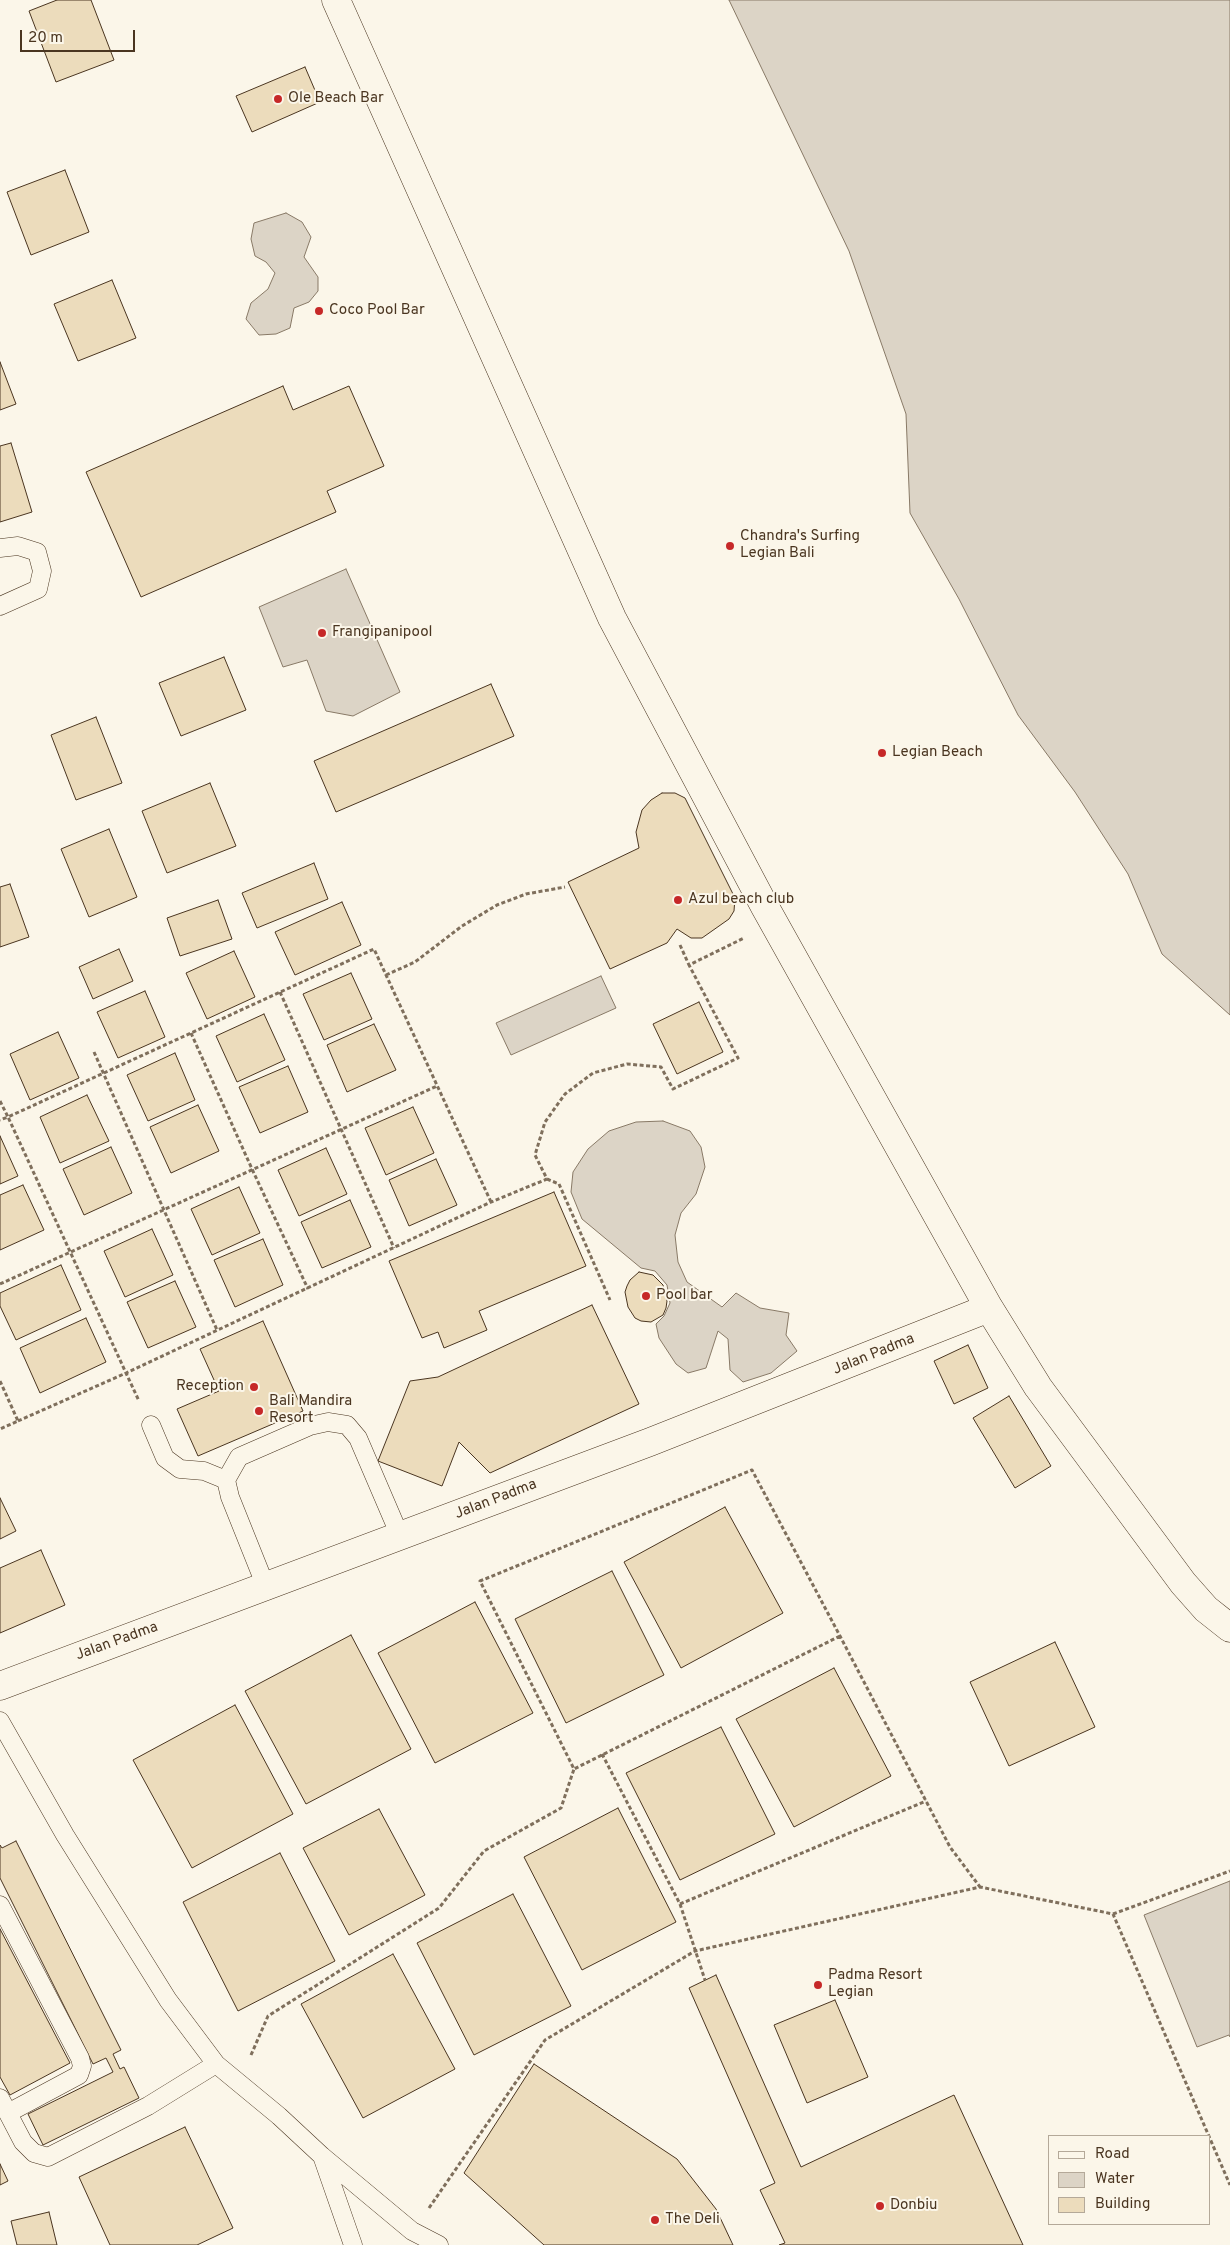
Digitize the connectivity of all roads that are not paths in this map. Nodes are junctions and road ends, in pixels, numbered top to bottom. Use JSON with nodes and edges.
{"nodes":[{"id":1,"x":336,"y":0,"type":"edge"},
{"id":2,"x":0,"y":548,"type":"edge"},
{"id":3,"x":0,"y":606,"type":"edge"},
{"id":4,"x":989,"y":1308,"type":"junction"},
{"id":5,"x":151,"y":1426,"type":"dead end"},
{"id":6,"x":226,"y":1480,"type":"junction"},
{"id":7,"x":400,"y":1536,"type":"junction"},
{"id":8,"x":266,"y":1586,"type":"junction"},
{"id":9,"x":1230,"y":1628,"type":"edge"},
{"id":10,"x":0,"y":1686,"type":"edge"},
{"id":11,"x":0,"y":1721,"type":"edge"},
{"id":12,"x":0,"y":1905,"type":"edge"},
{"id":13,"x":216,"y":2064,"type":"junction"},
{"id":14,"x":0,"y":2098,"type":"edge"},
{"id":15,"x":8,"y":2113,"type":"junction"},
{"id":16,"x":322,"y":2156,"type":"junction"},
{"id":17,"x":353,"y":2245,"type":"edge"},
{"id":18,"x":439,"y":2245,"type":"edge"}],
"edges":[{"from":1,"to":4,"type":"street"},
{"from":2,"to":3,"type":"lane"},
{"from":4,"to":7,"type":"street","name":"Jalan Padma"},
{"from":4,"to":9,"type":"street"},
{"from":5,"to":6,"type":"lane"},
{"from":6,"to":7,"type":"lane"},
{"from":6,"to":8,"type":"lane"},
{"from":7,"to":8,"type":"street","name":"Jalan Padma"},
{"from":8,"to":10,"type":"street","name":"Jalan Padma"},
{"from":11,"to":13,"type":"lane"},
{"from":12,"to":15,"type":"lane"},
{"from":13,"to":15,"type":"lane"},
{"from":13,"to":16,"type":"lane"},
{"from":14,"to":15,"type":"lane"},
{"from":16,"to":17,"type":"lane"},
{"from":16,"to":18,"type":"lane"}]}
